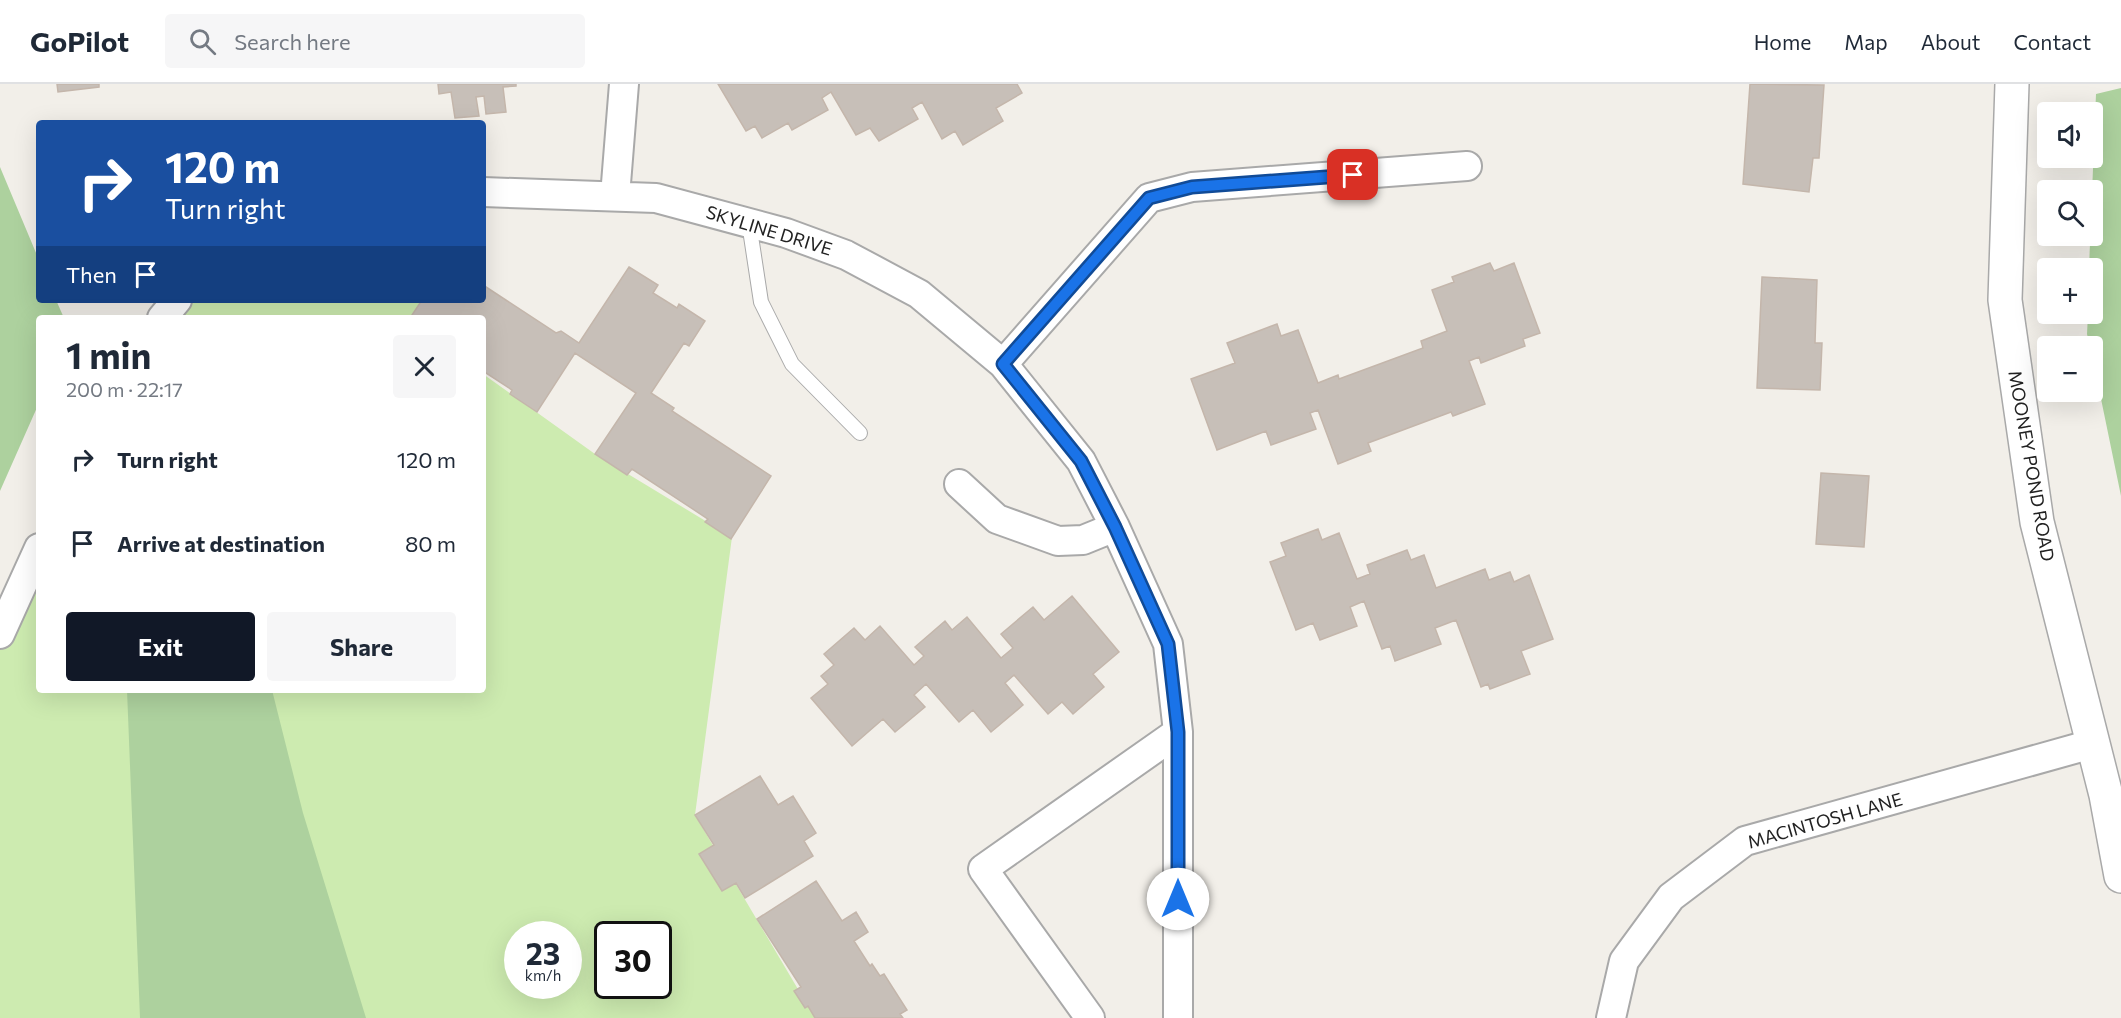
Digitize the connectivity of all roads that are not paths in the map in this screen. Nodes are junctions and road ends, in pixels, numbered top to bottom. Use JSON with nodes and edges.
{"nodes":[{"id":1,"x":624,"y":84,"type":"edge"},
{"id":2,"x":2012,"y":84,"type":"edge"},
{"id":3,"x":1467,"y":166,"type":"dead end"},
{"id":4,"x":486,"y":192,"type":"edge"},
{"id":5,"x":615,"y":196,"type":"junction"},
{"id":6,"x":749,"y":224,"type":"junction"},
{"id":7,"x":174,"y":303,"type":"edge"},
{"id":8,"x":164,"y":315,"type":"edge"},
{"id":9,"x":1003,"y":364,"type":"junction"},
{"id":10,"x":860,"y":433,"type":"dead end"},
{"id":11,"x":959,"y":484,"type":"dead end"},
{"id":12,"x":1115,"y":527,"type":"junction"},
{"id":13,"x":36,"y":555,"type":"edge"},
{"id":14,"x":0,"y":634,"type":"edge"},
{"id":15,"x":1178,"y":732,"type":"junction"},
{"id":16,"x":2092,"y":744,"type":"junction"},
{"id":17,"x":2121,"y":876,"type":"edge"},
{"id":18,"x":1090,"y":1018,"type":"edge"},
{"id":19,"x":1178,"y":1018,"type":"edge"},
{"id":20,"x":1611,"y":1018,"type":"edge"}],
"edges":[{"from":1,"to":5,"type":"street"},
{"from":2,"to":16,"type":"street","name":"MOONEY POND ROAD"},
{"from":3,"to":9,"type":"street"},
{"from":4,"to":5,"type":"street","name":"SKYLINE DRIVE"},
{"from":5,"to":6,"type":"street","name":"SKYLINE DRIVE"},
{"from":6,"to":9,"type":"street","name":"SKYLINE DRIVE"},
{"from":6,"to":10,"type":"lane"},
{"from":7,"to":8,"type":"street"},
{"from":9,"to":12,"type":"street","name":"SKYLINE DRIVE"},
{"from":11,"to":12,"type":"street"},
{"from":12,"to":15,"type":"street","name":"SKYLINE DRIVE"},
{"from":13,"to":14,"type":"street"},
{"from":15,"to":18,"type":"street"},
{"from":15,"to":19,"type":"street","name":"SKYLINE DRIVE"},
{"from":16,"to":17,"type":"street","name":"MOONEY POND ROAD"},
{"from":16,"to":20,"type":"street","name":"MACINTOSH LANE"}]}
